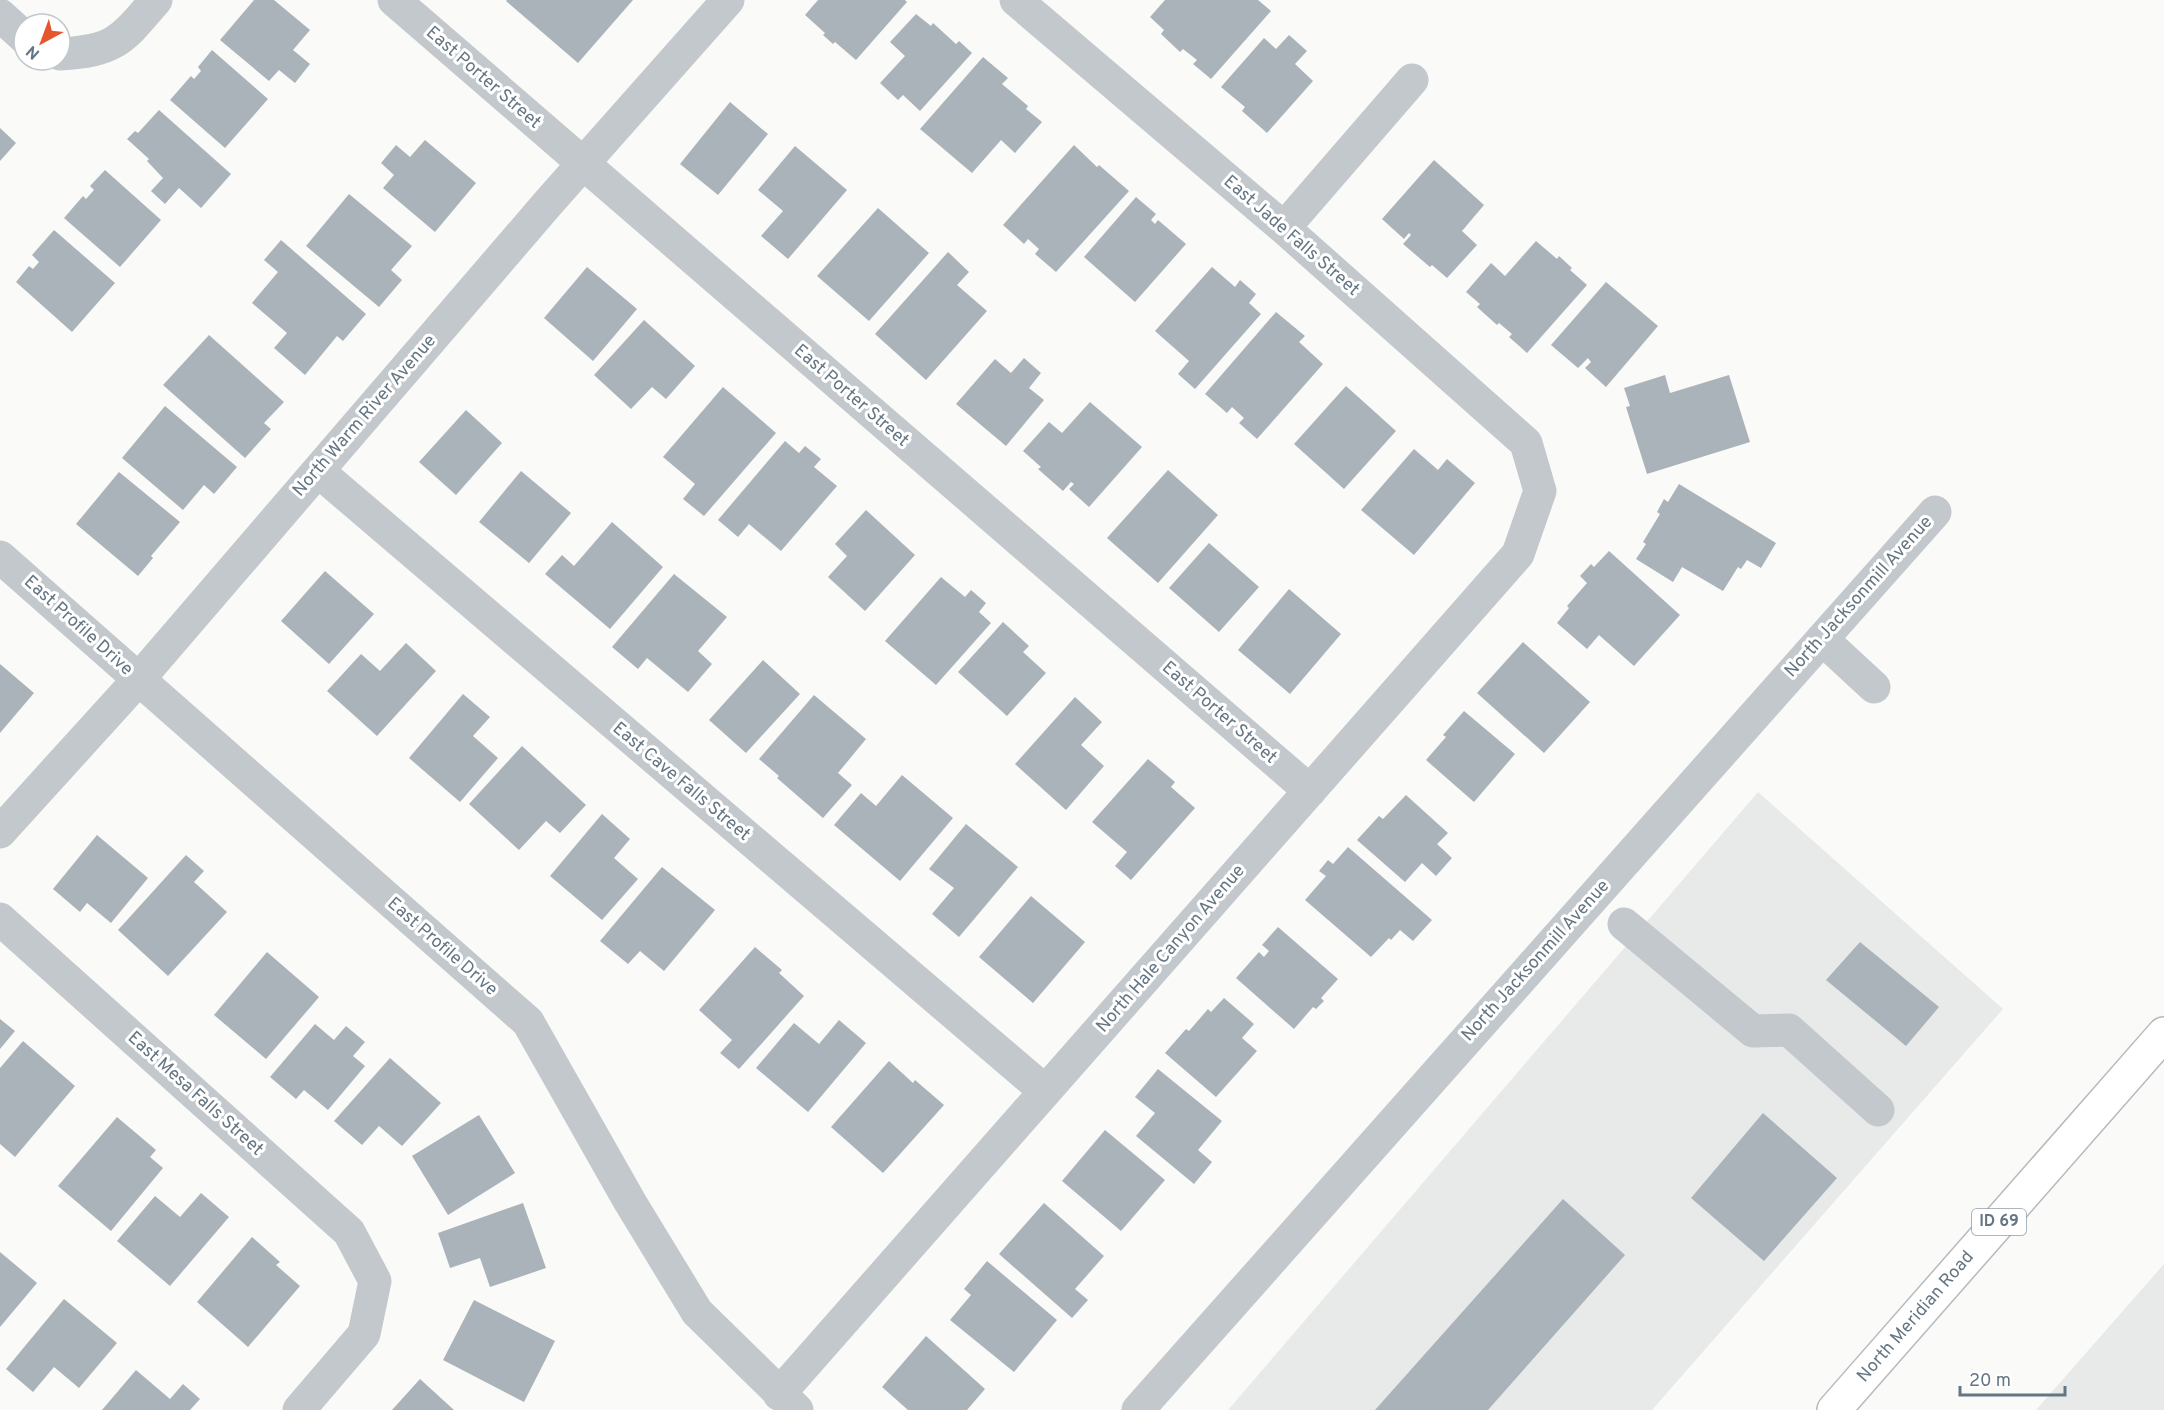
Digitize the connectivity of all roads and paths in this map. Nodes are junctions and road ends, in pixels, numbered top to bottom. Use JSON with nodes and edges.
{"nodes":[{"id":1,"x":156,"y":0,"type":"edge"},
{"id":2,"x":394,"y":0,"type":"edge"},
{"id":3,"x":728,"y":0,"type":"edge"},
{"id":4,"x":1016,"y":0,"type":"edge"},
{"id":5,"x":0,"y":15,"type":"edge"},
{"id":6,"x":12,"y":26,"type":"edge"},
{"id":7,"x":74,"y":53,"type":"edge"},
{"id":8,"x":1412,"y":80,"type":"dead end"},
{"id":9,"x":582,"y":164,"type":"junction"},
{"id":10,"x":1284,"y":228,"type":"junction"},
{"id":11,"x":318,"y":471,"type":"junction"},
{"id":12,"x":1540,"y":491,"type":"joint"},
{"id":13,"x":1935,"y":512,"type":"dead end"},
{"id":14,"x":0,"y":557,"type":"edge"},
{"id":15,"x":1822,"y":639,"type":"junction"},
{"id":16,"x":138,"y":680,"type":"junction"},
{"id":17,"x":1874,"y":687,"type":"dead end"},
{"id":18,"x":1310,"y":790,"type":"junction"},
{"id":19,"x":0,"y":832,"type":"edge"},
{"id":20,"x":0,"y":919,"type":"edge"},
{"id":21,"x":1624,"y":924,"type":"dead end"},
{"id":22,"x":2164,"y":1034,"type":"edge"},
{"id":23,"x":1045,"y":1092,"type":"junction"},
{"id":24,"x":1878,"y":1110,"type":"dead end"},
{"id":25,"x":788,"y":1402,"type":"edge"},
{"id":26,"x":299,"y":1410,"type":"edge"},
{"id":27,"x":1138,"y":1410,"type":"edge"},
{"id":28,"x":1834,"y":1410,"type":"edge"}],
"edges":[{"from":1,"to":7,"type":"street"},
{"from":2,"to":9,"type":"street","name":"East Porter Street"},
{"from":3,"to":9,"type":"street","name":"North Warm River Avenue"},
{"from":4,"to":10,"type":"street","name":"East Jade Falls Street"},
{"from":5,"to":6,"type":"street"},
{"from":8,"to":10,"type":"street"},
{"from":9,"to":11,"type":"street","name":"North Warm River Avenue"},
{"from":9,"to":18,"type":"street","name":"East Porter Street"},
{"from":10,"to":12,"type":"street","name":"East Jade Falls Street"},
{"from":11,"to":16,"type":"street","name":"North Warm River Avenue"},
{"from":11,"to":23,"type":"street","name":"East Cave Falls Street"},
{"from":12,"to":18,"type":"street","name":"North Hale Canyon Avenue"},
{"from":13,"to":15,"type":"street","name":"North Jacksonmill Avenue"},
{"from":14,"to":16,"type":"street","name":"East Profile Drive"},
{"from":15,"to":17,"type":"street"},
{"from":15,"to":27,"type":"street","name":"North Jacksonmill Avenue"},
{"from":16,"to":19,"type":"street","name":"North Warm River Avenue"},
{"from":16,"to":25,"type":"street","name":"East Profile Drive"},
{"from":18,"to":23,"type":"street","name":"North Hale Canyon Avenue"},
{"from":20,"to":26,"type":"street","name":"East Mesa Falls Street"},
{"from":21,"to":24,"type":"street"},
{"from":22,"to":28,"type":"main road","name":"North Meridian Road","number":"ID 69"},
{"from":23,"to":25,"type":"street","name":"North Hale Canyon Avenue"}]}
